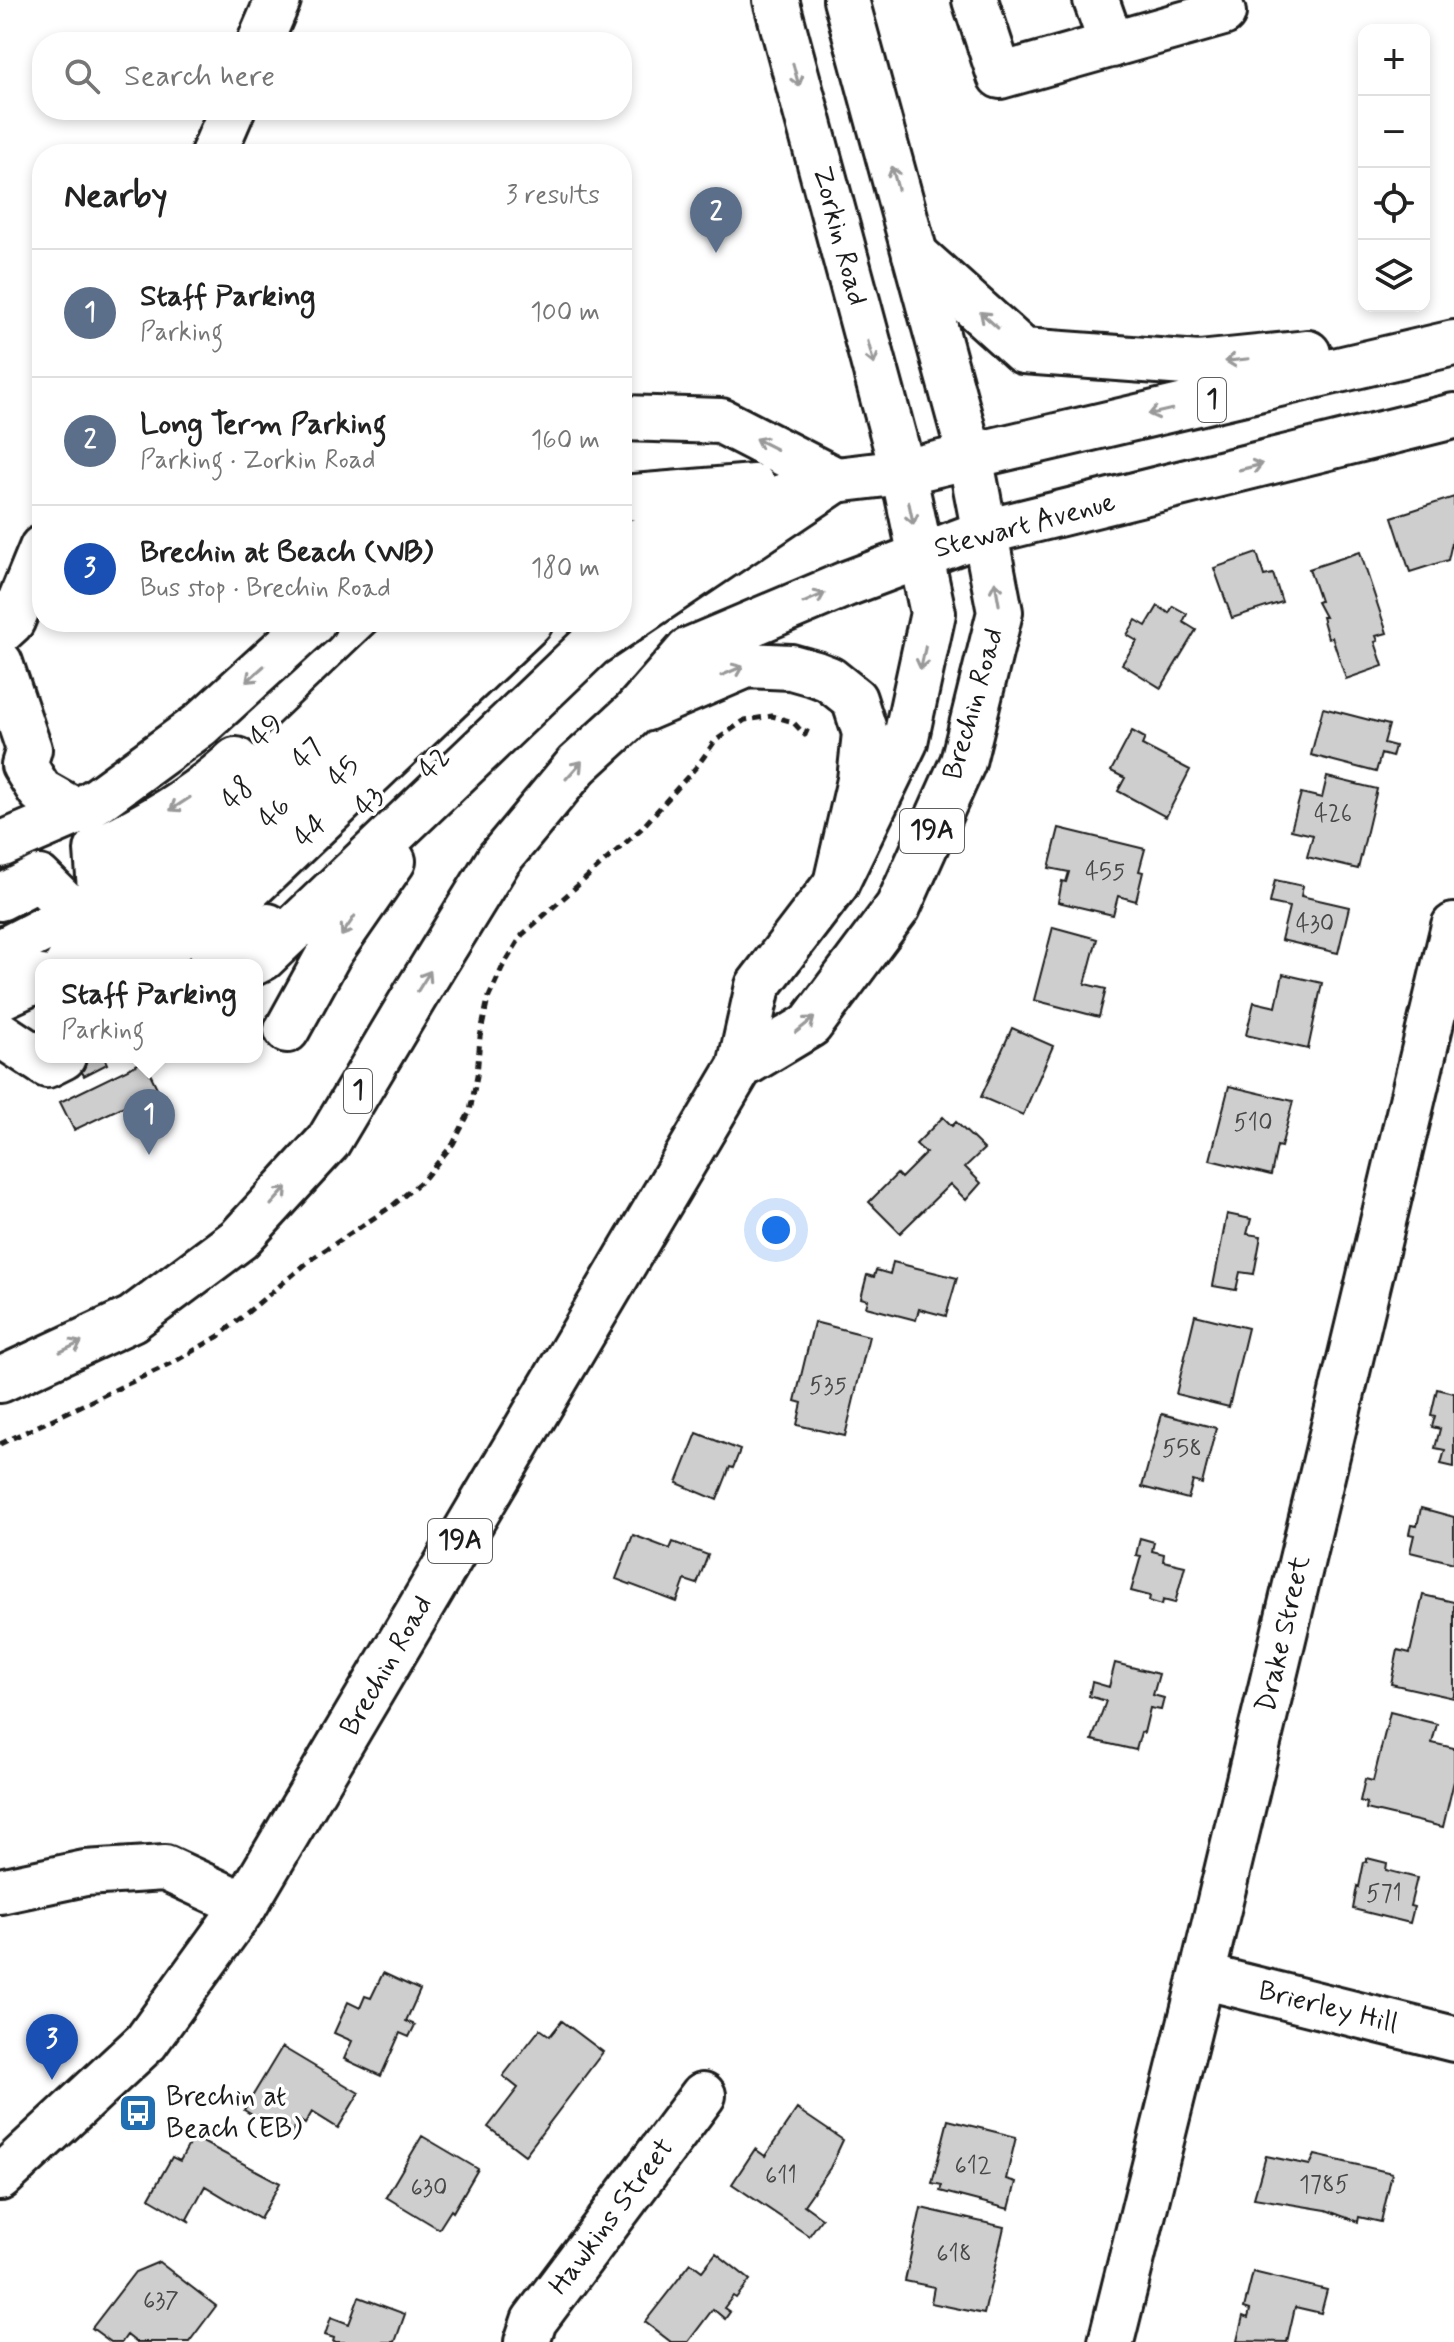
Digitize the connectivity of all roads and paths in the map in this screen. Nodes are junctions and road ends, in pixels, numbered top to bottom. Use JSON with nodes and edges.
{"nodes":[{"id":1,"x":776,"y":0,"type":"edge"},
{"id":2,"x":846,"y":0,"type":"edge"},
{"id":3,"x":975,"y":0,"type":"edge"},
{"id":4,"x":1096,"y":0,"type":"edge"},
{"id":5,"x":1219,"y":0,"type":"edge"},
{"id":6,"x":1112,"y":45,"type":"junction"},
{"id":7,"x":228,"y":120,"type":"edge"},
{"id":8,"x":217,"y":144,"type":"edge"},
{"id":9,"x":915,"y":254,"type":"junction"},
{"id":10,"x":1454,"y":341,"type":"edge"},
{"id":11,"x":1454,"y":416,"type":"edge"},
{"id":12,"x":632,"y":418,"type":"edge"},
{"id":13,"x":970,"y":456,"type":"junction"},
{"id":14,"x":903,"y":472,"type":"junction"},
{"id":15,"x":836,"y":480,"type":"junction"},
{"id":16,"x":632,"y":483,"type":"edge"},
{"id":17,"x":632,"y":497,"type":"edge"},
{"id":18,"x":632,"y":512,"type":"edge"},
{"id":19,"x":632,"y":527,"type":"edge"},
{"id":20,"x":985,"y":532,"type":"junction"},
{"id":21,"x":632,"y":543,"type":"edge"},
{"id":22,"x":920,"y":555,"type":"junction"},
{"id":23,"x":632,"y":560,"type":"edge"},
{"id":24,"x":32,"y":572,"type":"edge"},
{"id":25,"x":632,"y":578,"type":"edge"},
{"id":26,"x":632,"y":594,"type":"edge"},
{"id":27,"x":632,"y":617,"type":"edge"},
{"id":28,"x":0,"y":632,"type":"edge"},
{"id":29,"x":302,"y":632,"type":"edge"},
{"id":30,"x":374,"y":632,"type":"edge"},
{"id":31,"x":409,"y":632,"type":"edge"},
{"id":32,"x":436,"y":632,"type":"edge"},
{"id":33,"x":464,"y":632,"type":"edge"},
{"id":34,"x":491,"y":632,"type":"edge"},
{"id":35,"x":519,"y":632,"type":"edge"},
{"id":36,"x":573,"y":632,"type":"edge"},
{"id":37,"x":574,"y":632,"type":"edge"},
{"id":38,"x":610,"y":632,"type":"edge"},
{"id":39,"x":0,"y":663,"type":"edge"},
{"id":40,"x":634,"y":713,"type":"junction"},
{"id":41,"x":808,"y":728,"type":"dead end"},
{"id":42,"x":459,"y":772,"type":"junction"},
{"id":43,"x":77,"y":812,"type":"junction"},
{"id":44,"x":0,"y":845,"type":"edge"},
{"id":45,"x":836,"y":884,"type":"junction"},
{"id":46,"x":0,"y":898,"type":"edge"},
{"id":47,"x":1454,"y":926,"type":"edge"},
{"id":48,"x":126,"y":937,"type":"edge"},
{"id":49,"x":0,"y":952,"type":"edge"},
{"id":50,"x":80,"y":959,"type":"edge"},
{"id":51,"x":221,"y":959,"type":"edge"},
{"id":52,"x":261,"y":959,"type":"edge"},
{"id":53,"x":35,"y":981,"type":"edge"},
{"id":54,"x":0,"y":997,"type":"edge"},
{"id":55,"x":0,"y":1022,"type":"edge"},
{"id":56,"x":35,"y":1028,"type":"edge"},
{"id":57,"x":287,"y":1030,"type":"dead end"},
{"id":58,"x":0,"y":1034,"type":"edge"},
{"id":59,"x":35,"y":1057,"type":"edge"},
{"id":60,"x":740,"y":1067,"type":"junction"},
{"id":61,"x":0,"y":1380,"type":"edge"},
{"id":62,"x":0,"y":1444,"type":"edge"},
{"id":63,"x":0,"y":1891,"type":"edge"},
{"id":64,"x":245,"y":1905,"type":"junction"},
{"id":65,"x":1202,"y":1976,"type":"junction"},
{"id":66,"x":1454,"y":2039,"type":"edge"},
{"id":67,"x":703,"y":2095,"type":"dead end"},
{"id":68,"x":0,"y":2178,"type":"edge"},
{"id":69,"x":527,"y":2342,"type":"edge"},
{"id":70,"x":1111,"y":2342,"type":"edge"}],
"edges":[{"from":1,"to":14,"type":"main road","name":"Zorkin Road","one_way":true},
{"from":9,"to":2,"type":"main road","one_way":true},
{"from":3,"to":6,"type":"main road"},
{"from":4,"to":6,"type":"main road"},
{"from":5,"to":6,"type":"main road"},
{"from":7,"to":8,"type":"main road"},
{"from":10,"to":9,"type":"main road","one_way":true},
{"from":9,"to":13,"type":"main road"},
{"from":10,"to":13,"type":"main road","number":"1","one_way":true},
{"from":20,"to":11,"type":"main road","name":"Stewart Avenue","number":"1","one_way":true},
{"from":15,"to":12,"type":"main road","one_way":true},
{"from":13,"to":14,"type":"main road","number":"1"},
{"from":13,"to":20,"type":"main road","name":"Brechin Road","number":"19A"},
{"from":14,"to":15,"type":"main road","number":"1"},
{"from":14,"to":22,"type":"main road","name":"Brechin Road","number":"19A","one_way":true},
{"from":15,"to":16,"type":"main road"},
{"from":15,"to":17,"type":"main road"},
{"from":15,"to":18,"type":"main road"},
{"from":15,"to":19,"type":"main road"},
{"from":15,"to":21,"type":"main road"},
{"from":15,"to":23,"type":"main road"},
{"from":15,"to":25,"type":"main road"},
{"from":15,"to":26,"type":"main road"},
{"from":15,"to":27,"type":"main road","number":"1"},
{"from":20,"to":22,"type":"main road","name":"Stewart Avenue","number":"1"},
{"from":60,"to":20,"type":"main road","name":"Brechin Road","number":"19A","one_way":true},
{"from":40,"to":22,"type":"main road","name":"Stewart Avenue","number":"1","one_way":true},
{"from":22,"to":45,"type":"main road","name":"Brechin Road","number":"19A","one_way":true},
{"from":24,"to":28,"type":"main road"},
{"from":29,"to":43,"type":"main road","one_way":true},
{"from":30,"to":48,"type":"main road","name":"49","one_way":true},
{"from":31,"to":48,"type":"main road","name":"48"},
{"from":32,"to":48,"type":"main road","name":"47"},
{"from":33,"to":48,"type":"main road","name":"46"},
{"from":34,"to":48,"type":"main road","name":"45"},
{"from":35,"to":48,"type":"main road","name":"44"},
{"from":36,"to":48,"type":"main road","name":"43"},
{"from":37,"to":51,"type":"main road","name":"42"},
{"from":38,"to":42,"type":"main road","number":"1"},
{"from":39,"to":43,"type":"main road"},
{"from":40,"to":45,"type":"main road","one_way":true},
{"from":61,"to":40,"type":"main road","number":"1","one_way":true},
{"from":41,"to":62,"type":"path"},
{"from":42,"to":52,"type":"main road","number":"1"},
{"from":42,"to":57,"type":"main road","one_way":true},
{"from":43,"to":44,"type":"main road"},
{"from":45,"to":60,"type":"main road","name":"Brechin Road","number":"19A"},
{"from":46,"to":48,"type":"main road"},
{"from":47,"to":65,"type":"main road","name":"Drake Street"},
{"from":48,"to":49,"type":"main road"},
{"from":48,"to":50,"type":"main road"},
{"from":53,"to":54,"type":"main road"},
{"from":55,"to":56,"type":"main road"},
{"from":58,"to":59,"type":"main road"},
{"from":60,"to":64,"type":"main road","name":"Brechin Road","number":"19A"},
{"from":63,"to":64,"type":"main road"},
{"from":64,"to":68,"type":"main road","name":"Brechin Road","number":"19A"},
{"from":65,"to":66,"type":"main road","name":"Brierley Hill"},
{"from":65,"to":70,"type":"main road","name":"Drake Street"},
{"from":67,"to":69,"type":"main road","name":"Hawkins Street"}]}
